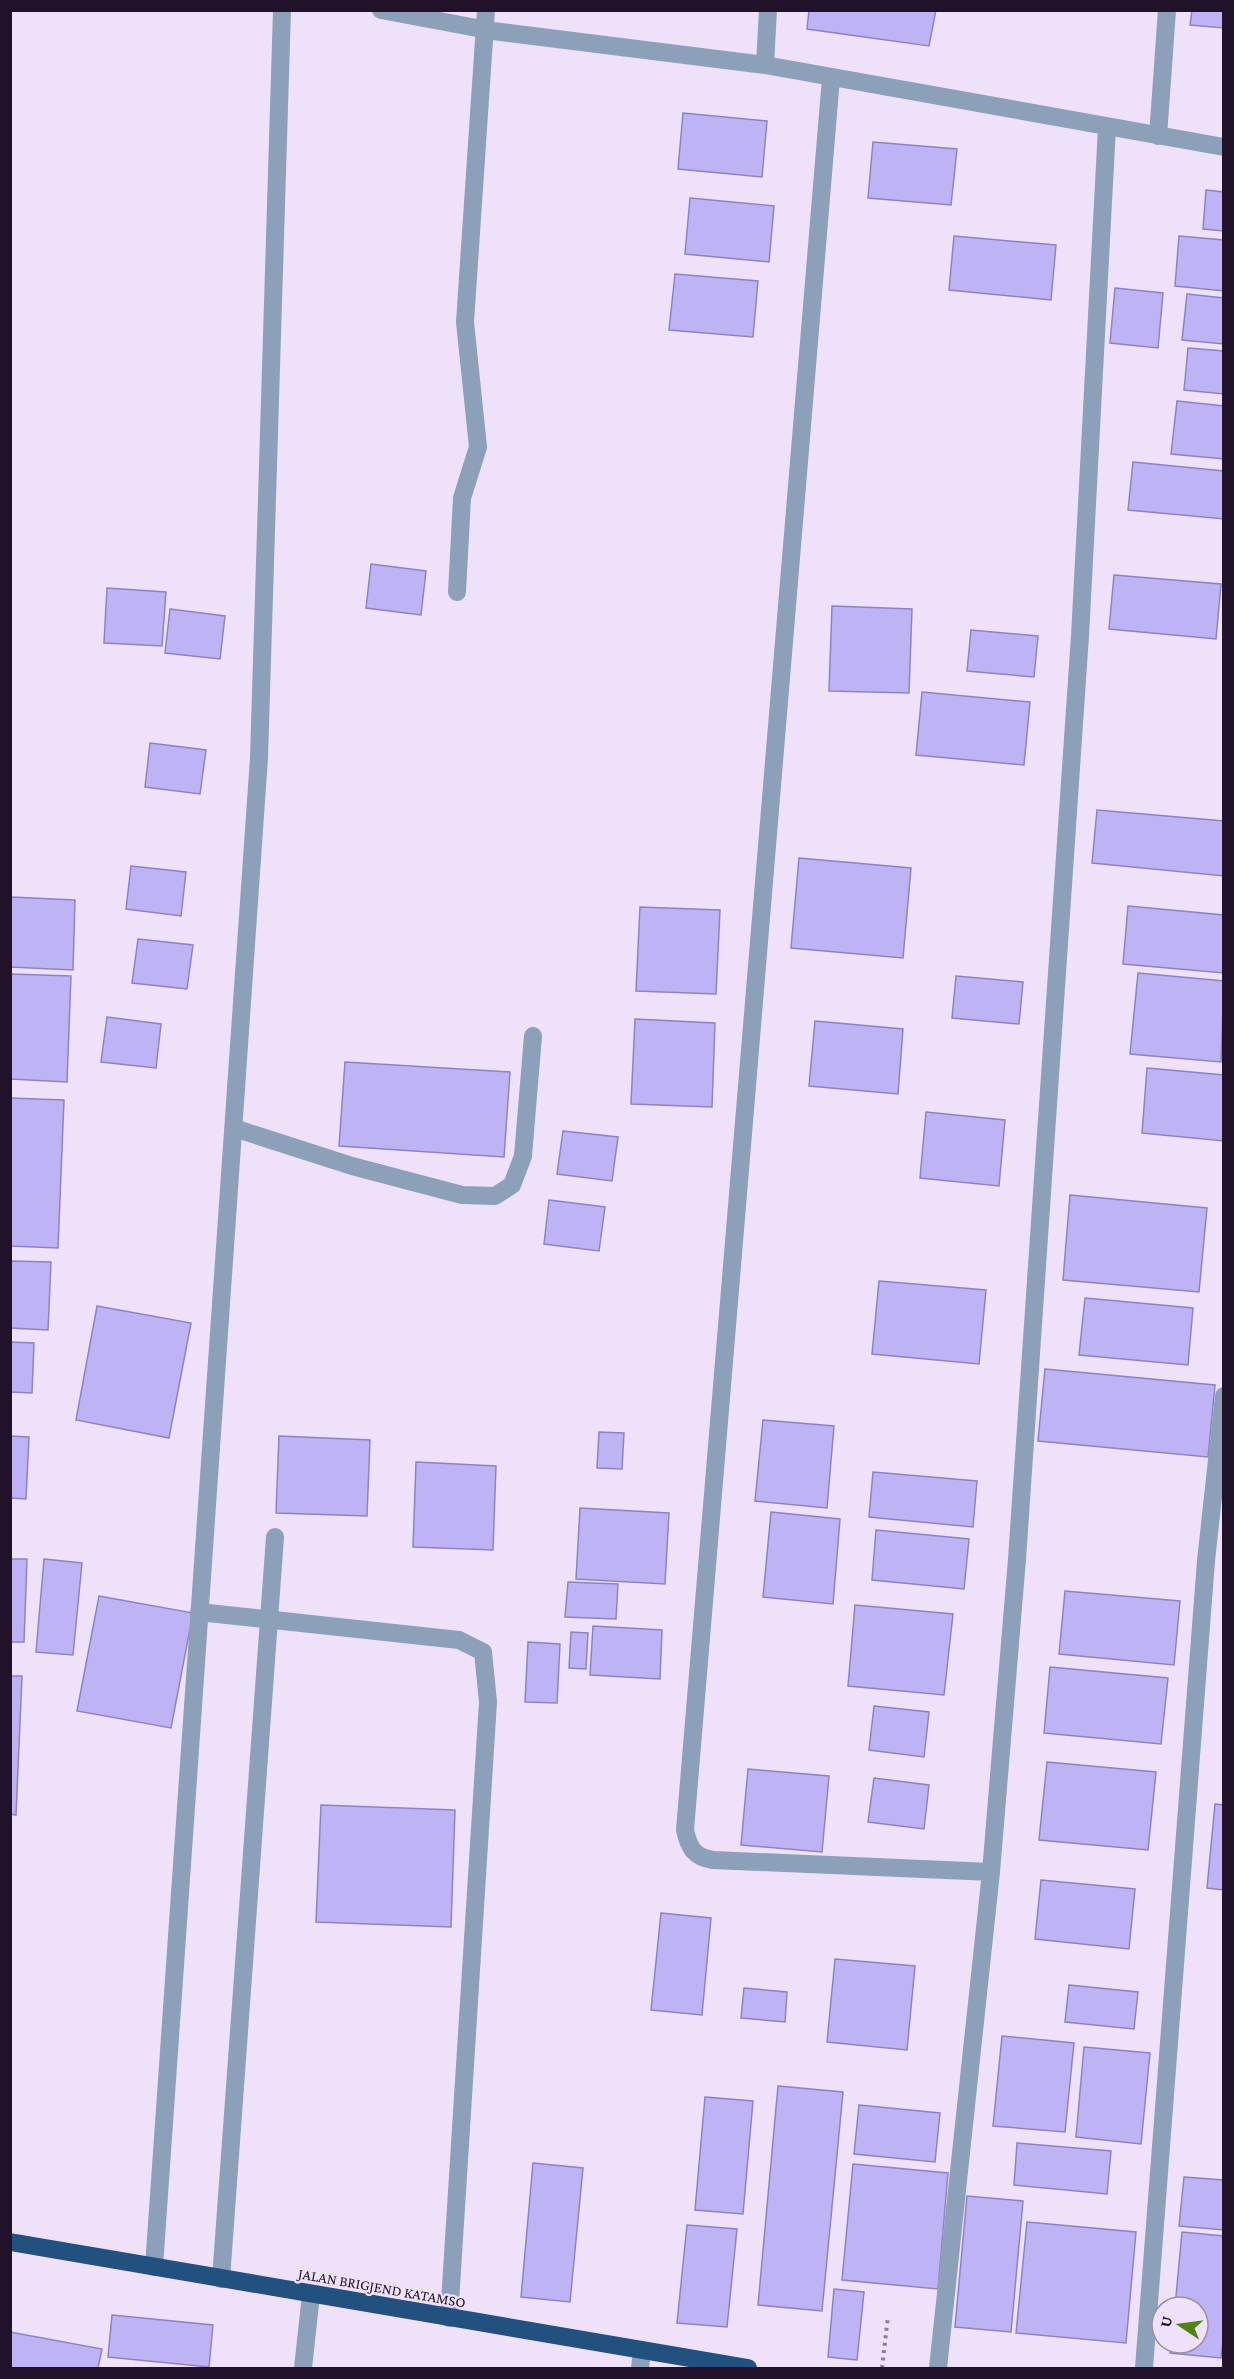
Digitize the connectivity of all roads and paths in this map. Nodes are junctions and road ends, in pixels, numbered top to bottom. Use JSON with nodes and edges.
{"nodes":[{"id":1,"x":282,"y":10,"type":"edge"},
{"id":2,"x":381,"y":10,"type":"edge"},
{"id":3,"x":486,"y":10,"type":"edge"},
{"id":4,"x":768,"y":10,"type":"edge"},
{"id":5,"x":1167,"y":10,"type":"edge"},
{"id":6,"x":485,"y":30,"type":"junction"},
{"id":7,"x":765,"y":64,"type":"junction"},
{"id":8,"x":831,"y":78,"type":"junction"},
{"id":9,"x":1107,"y":127,"type":"junction"},
{"id":10,"x":1158,"y":136,"type":"junction"},
{"id":11,"x":1224,"y":147,"type":"edge"},
{"id":12,"x":457,"y":592,"type":"dead end"},
{"id":13,"x":533,"y":1036,"type":"dead end"},
{"id":14,"x":234,"y":1128,"type":"junction"},
{"id":15,"x":1224,"y":1396,"type":"edge"},
{"id":16,"x":275,"y":1536,"type":"dead end"},
{"id":17,"x":200,"y":1612,"type":"junction"},
{"id":18,"x":269,"y":1619,"type":"junction"},
{"id":19,"x":991,"y":1872,"type":"junction"},
{"id":20,"x":10,"y":2242,"type":"edge"},
{"id":21,"x":154,"y":2267,"type":"junction"},
{"id":22,"x":220,"y":2279,"type":"junction"},
{"id":23,"x":311,"y":2295,"type":"junction"},
{"id":24,"x":888,"y":2316,"type":"dead end"},
{"id":25,"x":449,"y":2318,"type":"junction"},
{"id":26,"x":640,"y":2360,"type":"edge"},
{"id":27,"x":303,"y":2368,"type":"edge"},
{"id":28,"x":748,"y":2368,"type":"edge"},
{"id":29,"x":882,"y":2368,"type":"edge"},
{"id":30,"x":938,"y":2368,"type":"edge"},
{"id":31,"x":1144,"y":2368,"type":"edge"}],
"edges":[{"from":1,"to":14,"type":"street"},
{"from":2,"to":6,"type":"street"},
{"from":3,"to":6,"type":"street"},
{"from":4,"to":7,"type":"street"},
{"from":5,"to":10,"type":"street"},
{"from":6,"to":7,"type":"street"},
{"from":6,"to":12,"type":"street"},
{"from":7,"to":8,"type":"street"},
{"from":8,"to":9,"type":"street"},
{"from":8,"to":19,"type":"street"},
{"from":9,"to":10,"type":"street"},
{"from":9,"to":19,"type":"street"},
{"from":10,"to":11,"type":"street"},
{"from":13,"to":14,"type":"street"},
{"from":14,"to":17,"type":"street"},
{"from":15,"to":31,"type":"street"},
{"from":16,"to":18,"type":"street"},
{"from":17,"to":18,"type":"street"},
{"from":17,"to":21,"type":"street"},
{"from":18,"to":22,"type":"street"},
{"from":18,"to":25,"type":"street"},
{"from":19,"to":30,"type":"street"},
{"from":20,"to":21,"type":"highway","name":"JALAN BRIGJEND KATAMSO"},
{"from":21,"to":22,"type":"highway","name":"JALAN BRIGJEND KATAMSO"},
{"from":22,"to":23,"type":"highway","name":"JALAN BRIGJEND KATAMSO"},
{"from":23,"to":25,"type":"highway","name":"JALAN BRIGJEND KATAMSO"},
{"from":23,"to":27,"type":"street"},
{"from":24,"to":29,"type":"path"},
{"from":25,"to":26,"type":"highway","name":"JALAN BRIGJEND KATAMSO"},
{"from":26,"to":28,"type":"highway","name":"JALAN BRIGJEND KATAMSO"}]}
